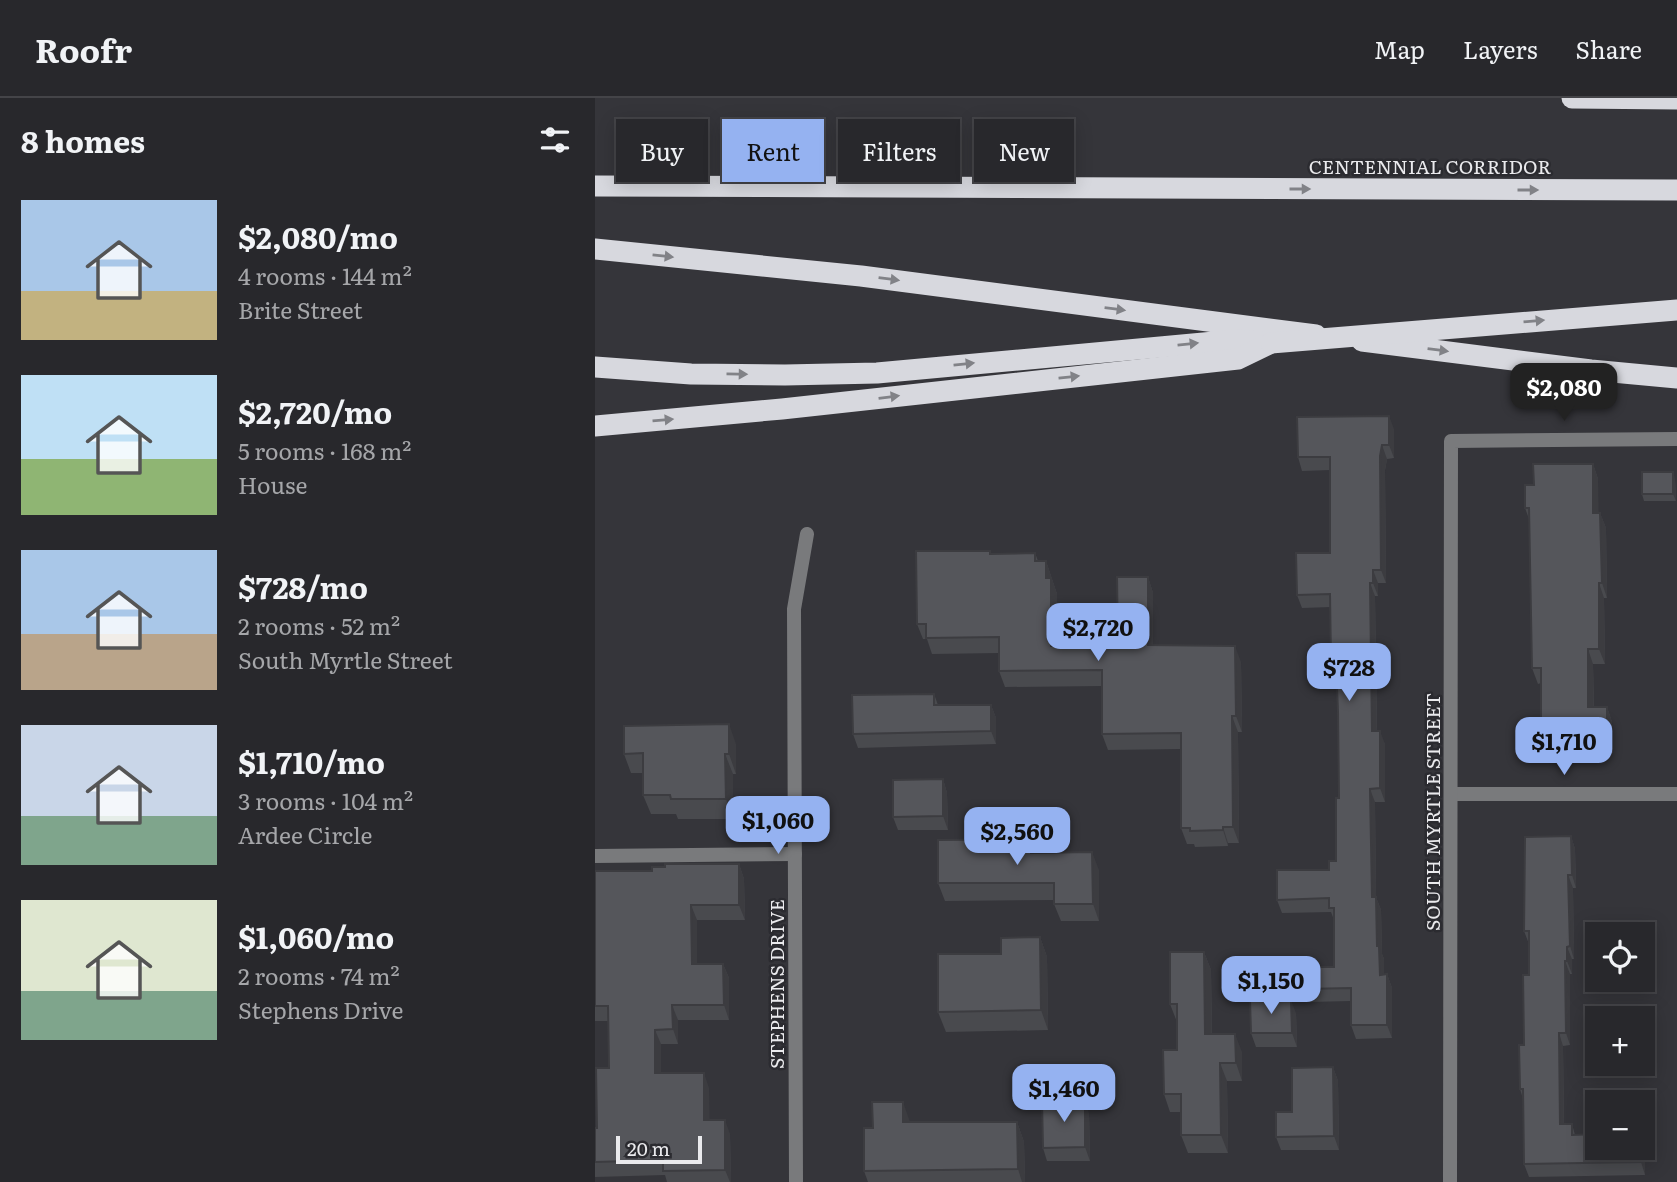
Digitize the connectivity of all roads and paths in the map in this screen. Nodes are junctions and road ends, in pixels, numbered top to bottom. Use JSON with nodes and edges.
{"nodes":[{"id":1,"x":1572,"y":98,"type":"edge"},
{"id":2,"x":1677,"y":99,"type":"edge"},
{"id":3,"x":595,"y":186,"type":"edge"},
{"id":4,"x":1677,"y":190,"type":"edge"},
{"id":5,"x":595,"y":249,"type":"edge"},
{"id":6,"x":1677,"y":310,"type":"edge"},
{"id":7,"x":1271,"y":343,"type":"junction"},
{"id":8,"x":595,"y":367,"type":"edge"},
{"id":9,"x":1677,"y":378,"type":"edge"},
{"id":10,"x":595,"y":426,"type":"edge"},
{"id":11,"x":1677,"y":439,"type":"edge"},
{"id":12,"x":807,"y":534,"type":"dead end"},
{"id":13,"x":1452,"y":794,"type":"junction"},
{"id":14,"x":1677,"y":794,"type":"edge"},
{"id":15,"x":795,"y":854,"type":"junction"},
{"id":16,"x":595,"y":856,"type":"edge"},
{"id":17,"x":796,"y":1182,"type":"edge"},
{"id":18,"x":1450,"y":1182,"type":"edge"}],
"edges":[{"from":1,"to":2,"type":"highway"},
{"from":3,"to":4,"type":"highway","name":"CENTENNIAL CORRIDOR","one_way":true},
{"from":5,"to":9,"type":"highway","one_way":true},
{"from":7,"to":6,"type":"highway","one_way":true,"bridge":true},
{"from":8,"to":7,"type":"highway","one_way":true},
{"from":10,"to":7,"type":"highway","one_way":true},
{"from":11,"to":13,"type":"street","name":"SOUTH MYRTLE STREET"},
{"from":12,"to":15,"type":"street","name":"STEPHENS DRIVE"},
{"from":13,"to":14,"type":"street"},
{"from":13,"to":18,"type":"street","name":"SOUTH MYRTLE STREET"},
{"from":15,"to":16,"type":"street"},
{"from":15,"to":17,"type":"street","name":"STEPHENS DRIVE"}]}
